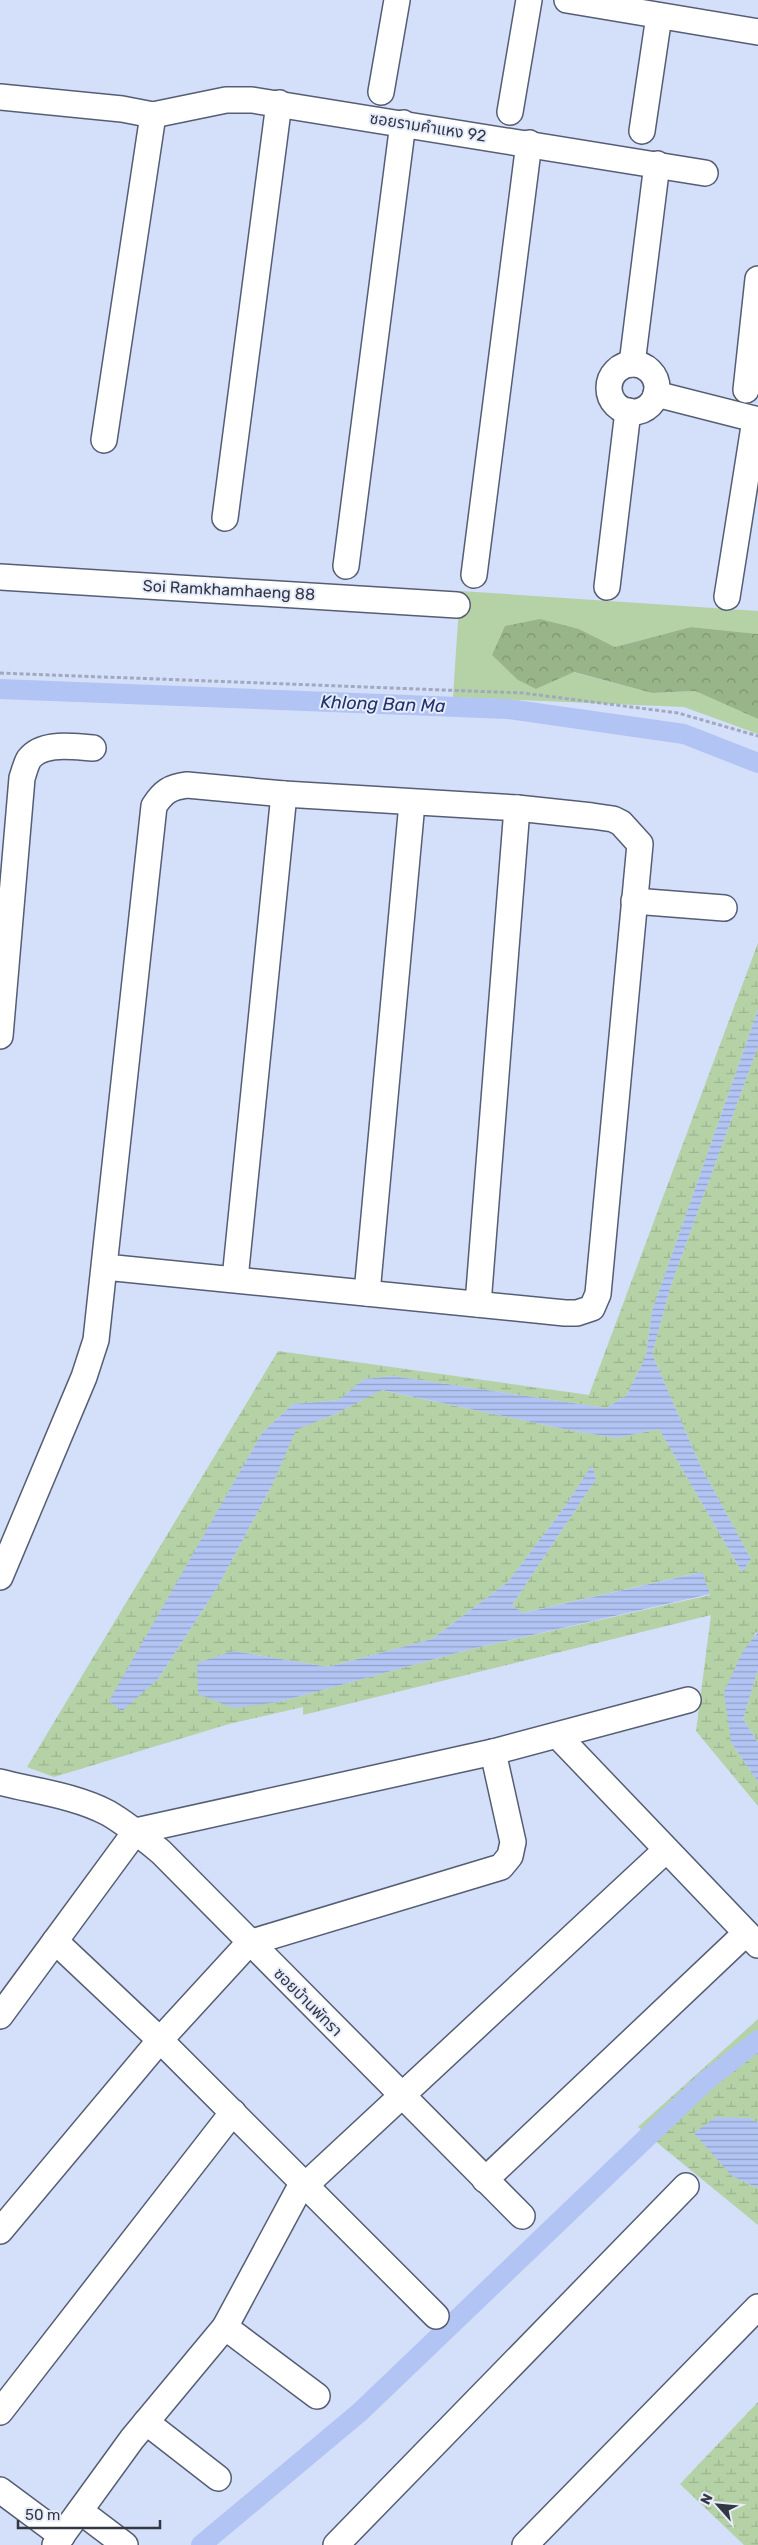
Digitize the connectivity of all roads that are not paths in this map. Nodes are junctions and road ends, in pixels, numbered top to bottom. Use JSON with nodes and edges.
{"nodes":[{"id":1,"x":396,"y":0,"type":"edge"},
{"id":2,"x":529,"y":0,"type":"edge"},
{"id":3,"x":567,"y":0,"type":"edge"},
{"id":4,"x":659,"y":16,"type":"junction"},
{"id":5,"x":758,"y":32,"type":"edge"},
{"id":6,"x":381,"y":92,"type":"dead end"},
{"id":7,"x":0,"y":97,"type":"edge"},
{"id":8,"x":279,"y":103,"type":"junction"},
{"id":9,"x":510,"y":112,"type":"dead end"},
{"id":10,"x":153,"y":115,"type":"junction"},
{"id":11,"x":404,"y":123,"type":"junction"},
{"id":12,"x":642,"y":131,"type":"dead end"},
{"id":13,"x":529,"y":143,"type":"junction"},
{"id":14,"x":657,"y":164,"type":"junction"},
{"id":15,"x":705,"y":173,"type":"dead end"},
{"id":16,"x":758,"y":280,"type":"edge"},
{"id":17,"x":632,"y":364,"type":"junction"},
{"id":18,"x":746,"y":390,"type":"dead end"},
{"id":19,"x":656,"y":394,"type":"junction"},
{"id":20,"x":628,"y":411,"type":"junction"},
{"id":21,"x":756,"y":420,"type":"edge"},
{"id":22,"x":104,"y":440,"type":"dead end"},
{"id":23,"x":225,"y":518,"type":"dead end"},
{"id":24,"x":346,"y":566,"type":"dead end"},
{"id":25,"x":474,"y":574,"type":"dead end"},
{"id":26,"x":0,"y":577,"type":"edge"},
{"id":27,"x":607,"y":587,"type":"dead end"},
{"id":28,"x":727,"y":597,"type":"dead end"},
{"id":29,"x":457,"y":605,"type":"dead end"},
{"id":30,"x":93,"y":748,"type":"dead end"},
{"id":31,"x":284,"y":794,"type":"junction"},
{"id":32,"x":412,"y":803,"type":"junction"},
{"id":33,"x":517,"y":808,"type":"junction"},
{"id":34,"x":634,"y":901,"type":"junction"},
{"id":35,"x":724,"y":908,"type":"dead end"},
{"id":36,"x":0,"y":1036,"type":"edge"},
{"id":37,"x":104,"y":1267,"type":"junction"},
{"id":38,"x":235,"y":1279,"type":"junction"},
{"id":39,"x":367,"y":1293,"type":"junction"},
{"id":40,"x":478,"y":1304,"type":"junction"},
{"id":41,"x":0,"y":1577,"type":"edge"},
{"id":42,"x":688,"y":1700,"type":"dead end"},
{"id":43,"x":558,"y":1736,"type":"junction"},
{"id":44,"x":493,"y":1752,"type":"junction"},
{"id":45,"x":0,"y":1782,"type":"edge"},
{"id":46,"x":136,"y":1831,"type":"junction"},
{"id":47,"x":666,"y":1850,"type":"junction"},
{"id":48,"x":752,"y":1939,"type":"edge"},
{"id":49,"x":55,"y":1941,"type":"junction"},
{"id":50,"x":249,"y":1944,"type":"junction"},
{"id":51,"x":0,"y":2016,"type":"edge"},
{"id":52,"x":160,"y":2040,"type":"junction"},
{"id":53,"x":401,"y":2096,"type":"junction"},
{"id":54,"x":233,"y":2112,"type":"junction"},
{"id":55,"x":485,"y":2180,"type":"junction"},
{"id":56,"x":306,"y":2184,"type":"junction"},
{"id":57,"x":686,"y":2186,"type":"dead end"},
{"id":58,"x":522,"y":2216,"type":"dead end"},
{"id":59,"x":0,"y":2231,"type":"edge"},
{"id":60,"x":758,"y":2307,"type":"edge"},
{"id":61,"x":436,"y":2316,"type":"dead end"},
{"id":62,"x":225,"y":2327,"type":"junction"},
{"id":63,"x":317,"y":2396,"type":"dead end"},
{"id":64,"x":0,"y":2412,"type":"edge"},
{"id":65,"x":146,"y":2422,"type":"junction"},
{"id":66,"x":218,"y":2478,"type":"dead end"},
{"id":67,"x":0,"y":2490,"type":"edge"},
{"id":68,"x":80,"y":2511,"type":"junction"},
{"id":69,"x":58,"y":2540,"type":"edge"},
{"id":70,"x":125,"y":2545,"type":"edge"},
{"id":71,"x":336,"y":2545,"type":"edge"},
{"id":72,"x":525,"y":2545,"type":"edge"}],
"edges":[{"from":1,"to":6,"type":"street"},
{"from":2,"to":9,"type":"street"},
{"from":3,"to":4,"type":"street"},
{"from":4,"to":5,"type":"street"},
{"from":4,"to":12,"type":"street"},
{"from":7,"to":10,"type":"street","name":"ซอยรามคําแหง 92"},
{"from":8,"to":10,"type":"street","name":"ซอยรามคําแหง 92"},
{"from":8,"to":11,"type":"street","name":"ซอยรามคําแหง 92"},
{"from":8,"to":23,"type":"street"},
{"from":10,"to":22,"type":"street"},
{"from":11,"to":13,"type":"street","name":"ซอยรามคําแหง 92"},
{"from":11,"to":24,"type":"street"},
{"from":13,"to":14,"type":"street","name":"ซอยรามคําแหง 92"},
{"from":13,"to":25,"type":"street"},
{"from":14,"to":15,"type":"street","name":"ซอยรามคําแหง 92"},
{"from":14,"to":17,"type":"street"},
{"from":16,"to":18,"type":"street"},
{"from":17,"to":19,"type":"street"},
{"from":17,"to":20,"type":"street"},
{"from":19,"to":20,"type":"street"},
{"from":19,"to":21,"type":"street"},
{"from":20,"to":27,"type":"street"},
{"from":21,"to":28,"type":"street"},
{"from":26,"to":29,"type":"street","name":"Soi Ramkhamhaeng 88"},
{"from":30,"to":36,"type":"street"},
{"from":31,"to":32,"type":"street"},
{"from":31,"to":37,"type":"street"},
{"from":31,"to":38,"type":"street"},
{"from":32,"to":33,"type":"street"},
{"from":32,"to":39,"type":"street"},
{"from":33,"to":34,"type":"street"},
{"from":33,"to":40,"type":"street"},
{"from":34,"to":35,"type":"street"},
{"from":34,"to":40,"type":"street"},
{"from":37,"to":38,"type":"street"},
{"from":37,"to":41,"type":"street"},
{"from":38,"to":39,"type":"street"},
{"from":39,"to":40,"type":"street"},
{"from":42,"to":43,"type":"street"},
{"from":43,"to":44,"type":"street"},
{"from":43,"to":47,"type":"street"},
{"from":44,"to":46,"type":"street"},
{"from":44,"to":50,"type":"street"},
{"from":45,"to":46,"type":"street","name":"ซอยบ้านพัทรา"},
{"from":46,"to":49,"type":"street"},
{"from":46,"to":50,"type":"street","name":"ซอยบ้านพัทรา"},
{"from":47,"to":48,"type":"street"},
{"from":47,"to":53,"type":"street"},
{"from":48,"to":55,"type":"street"},
{"from":49,"to":51,"type":"street"},
{"from":49,"to":52,"type":"street"},
{"from":50,"to":52,"type":"street"},
{"from":50,"to":53,"type":"street","name":"ซอยบ้านพัทรา"},
{"from":52,"to":54,"type":"street"},
{"from":52,"to":59,"type":"street"},
{"from":53,"to":55,"type":"street","name":"ซอยบ้านพัทรา"},
{"from":53,"to":56,"type":"street"},
{"from":54,"to":56,"type":"street"},
{"from":54,"to":64,"type":"street"},
{"from":55,"to":58,"type":"street","name":"ซอยบ้านพัทรา"},
{"from":56,"to":61,"type":"street"},
{"from":56,"to":62,"type":"street"},
{"from":57,"to":71,"type":"street"},
{"from":60,"to":72,"type":"street"},
{"from":62,"to":63,"type":"street"},
{"from":62,"to":65,"type":"street"},
{"from":65,"to":66,"type":"street"},
{"from":65,"to":68,"type":"street"},
{"from":67,"to":69,"type":"street"},
{"from":68,"to":69,"type":"street"},
{"from":68,"to":70,"type":"street"}]}
